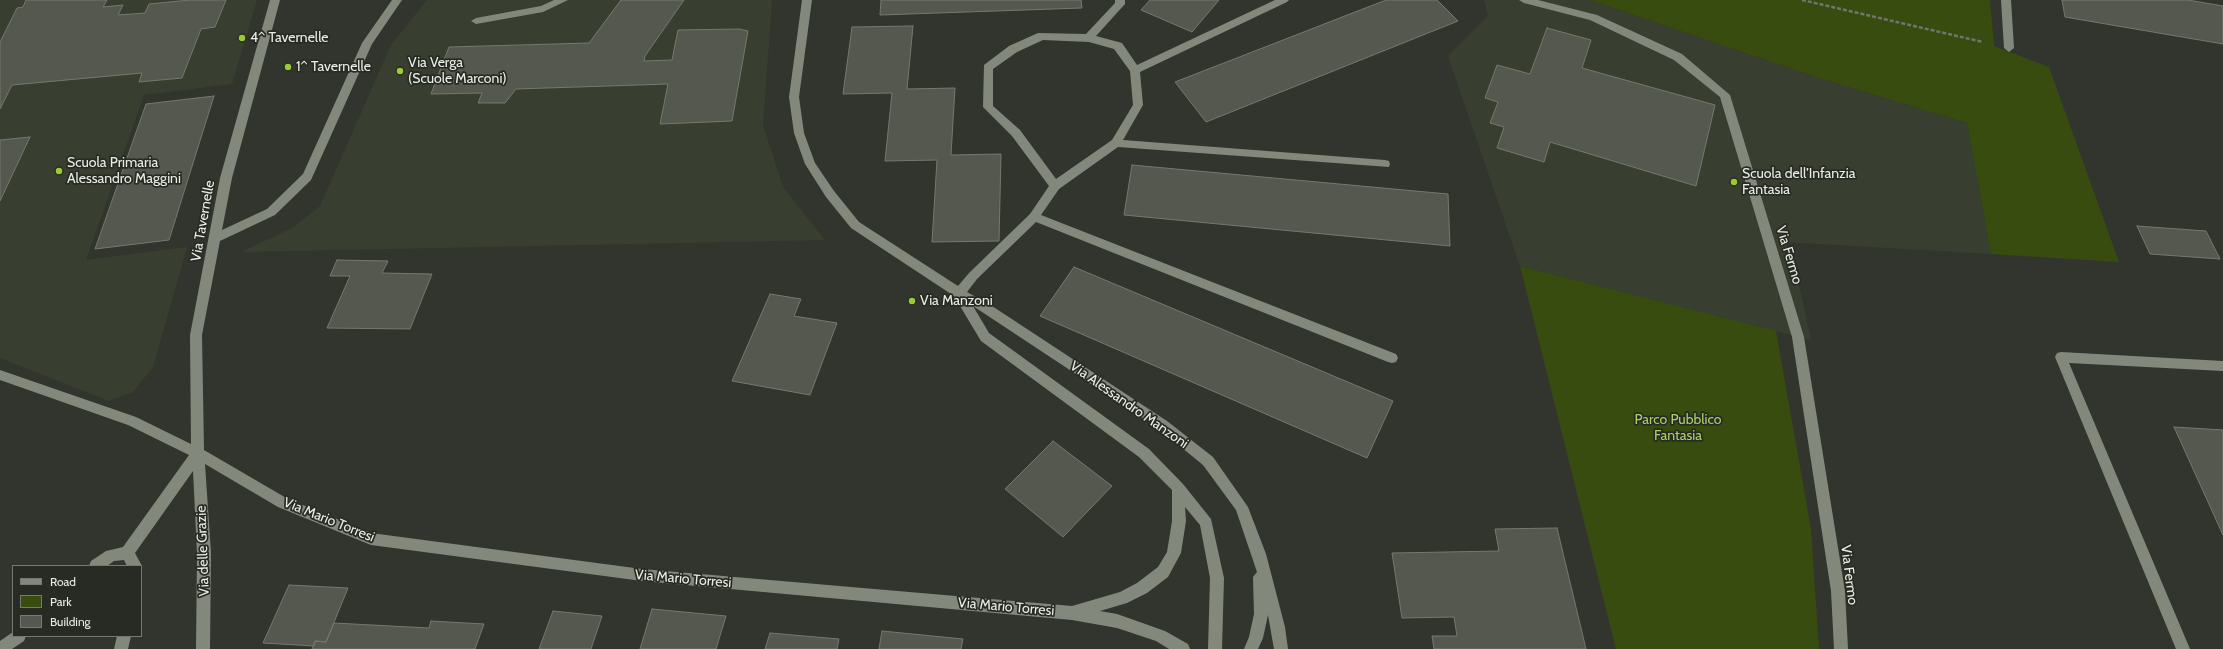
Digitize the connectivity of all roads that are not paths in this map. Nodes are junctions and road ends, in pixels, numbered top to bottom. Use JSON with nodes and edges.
{"nodes":[{"id":1,"x":276,"y":0,"type":"edge"},
{"id":2,"x":397,"y":0,"type":"edge"},
{"id":3,"x":563,"y":0,"type":"edge"},
{"id":4,"x":807,"y":0,"type":"edge"},
{"id":5,"x":1284,"y":0,"type":"edge"},
{"id":6,"x":1524,"y":0,"type":"edge"},
{"id":7,"x":2006,"y":0,"type":"edge"},
{"id":8,"x":1121,"y":1,"type":"edge"},
{"id":9,"x":476,"y":22,"type":"dead end"},
{"id":10,"x":1089,"y":38,"type":"junction"},
{"id":11,"x":2009,"y":48,"type":"road end"},
{"id":12,"x":1134,"y":70,"type":"junction"},
{"id":13,"x":1116,"y":143,"type":"junction"},
{"id":14,"x":1386,"y":164,"type":"dead end"},
{"id":15,"x":1055,"y":186,"type":"junction"},
{"id":16,"x":1034,"y":217,"type":"junction"},
{"id":17,"x":216,"y":238,"type":"junction"},
{"id":18,"x":959,"y":293,"type":"junction"},
{"id":19,"x":1392,"y":358,"type":"dead end"},
{"id":20,"x":2223,"y":366,"type":"edge"},
{"id":21,"x":0,"y":375,"type":"edge"},
{"id":22,"x":198,"y":453,"type":"junction"},
{"id":23,"x":1178,"y":488,"type":"junction"},
{"id":24,"x":127,"y":553,"type":"junction"},
{"id":25,"x":1259,"y":554,"type":"junction"},
{"id":26,"x":97,"y":565,"type":"edge"},
{"id":27,"x":134,"y":565,"type":"edge"},
{"id":28,"x":1072,"y":613,"type":"junction"},
{"id":29,"x":18,"y":637,"type":"edge"},
{"id":30,"x":124,"y":637,"type":"edge"},
{"id":31,"x":0,"y":649,"type":"edge"},
{"id":32,"x":121,"y":649,"type":"edge"},
{"id":33,"x":203,"y":649,"type":"edge"},
{"id":34,"x":1183,"y":649,"type":"edge"},
{"id":35,"x":1215,"y":649,"type":"edge"},
{"id":36,"x":1251,"y":649,"type":"edge"},
{"id":37,"x":1281,"y":649,"type":"edge"},
{"id":38,"x":1841,"y":649,"type":"edge"},
{"id":39,"x":2183,"y":649,"type":"edge"}],
"edges":[{"from":1,"to":17,"type":"street","name":"Via Tavernelle"},
{"from":2,"to":17,"type":"street"},
{"from":3,"to":9,"type":"street"},
{"from":4,"to":18,"type":"street","name":"Via Alessandro Manzoni"},
{"from":5,"to":12,"type":"street"},
{"from":6,"to":38,"type":"street","name":"Via Fermo"},
{"from":7,"to":11,"type":"street"},
{"from":8,"to":10,"type":"street"},
{"from":10,"to":12,"type":"street"},
{"from":10,"to":15,"type":"street"},
{"from":12,"to":13,"type":"street"},
{"from":13,"to":14,"type":"street"},
{"from":13,"to":15,"type":"street"},
{"from":15,"to":16,"type":"street"},
{"from":16,"to":18,"type":"street"},
{"from":16,"to":19,"type":"street"},
{"from":17,"to":22,"type":"street","name":"Via Tavernelle"},
{"from":18,"to":23,"type":"street","name":"Via Alessandro Manzoni"},
{"from":18,"to":25,"type":"street","name":"Via Alessandro Manzoni"},
{"from":20,"to":39,"type":"street"},
{"from":21,"to":22,"type":"street","name":"Via Mario Torresi"},
{"from":22,"to":24,"type":"street"},
{"from":22,"to":28,"type":"street","name":"Via Mario Torresi"},
{"from":22,"to":33,"type":"street","name":"Via delle Grazie"},
{"from":23,"to":28,"type":"street"},
{"from":23,"to":35,"type":"street","name":"Via Alessandro Manzoni"},
{"from":24,"to":26,"type":"street"},
{"from":24,"to":27,"type":"street"},
{"from":25,"to":36,"type":"street","name":"Via Alessandro Manzoni"},
{"from":25,"to":37,"type":"street","name":"Via Alessandro Manzoni"},
{"from":28,"to":34,"type":"street","name":"Via Mario Torresi"},
{"from":29,"to":31,"type":"street"},
{"from":30,"to":32,"type":"street"}]}
